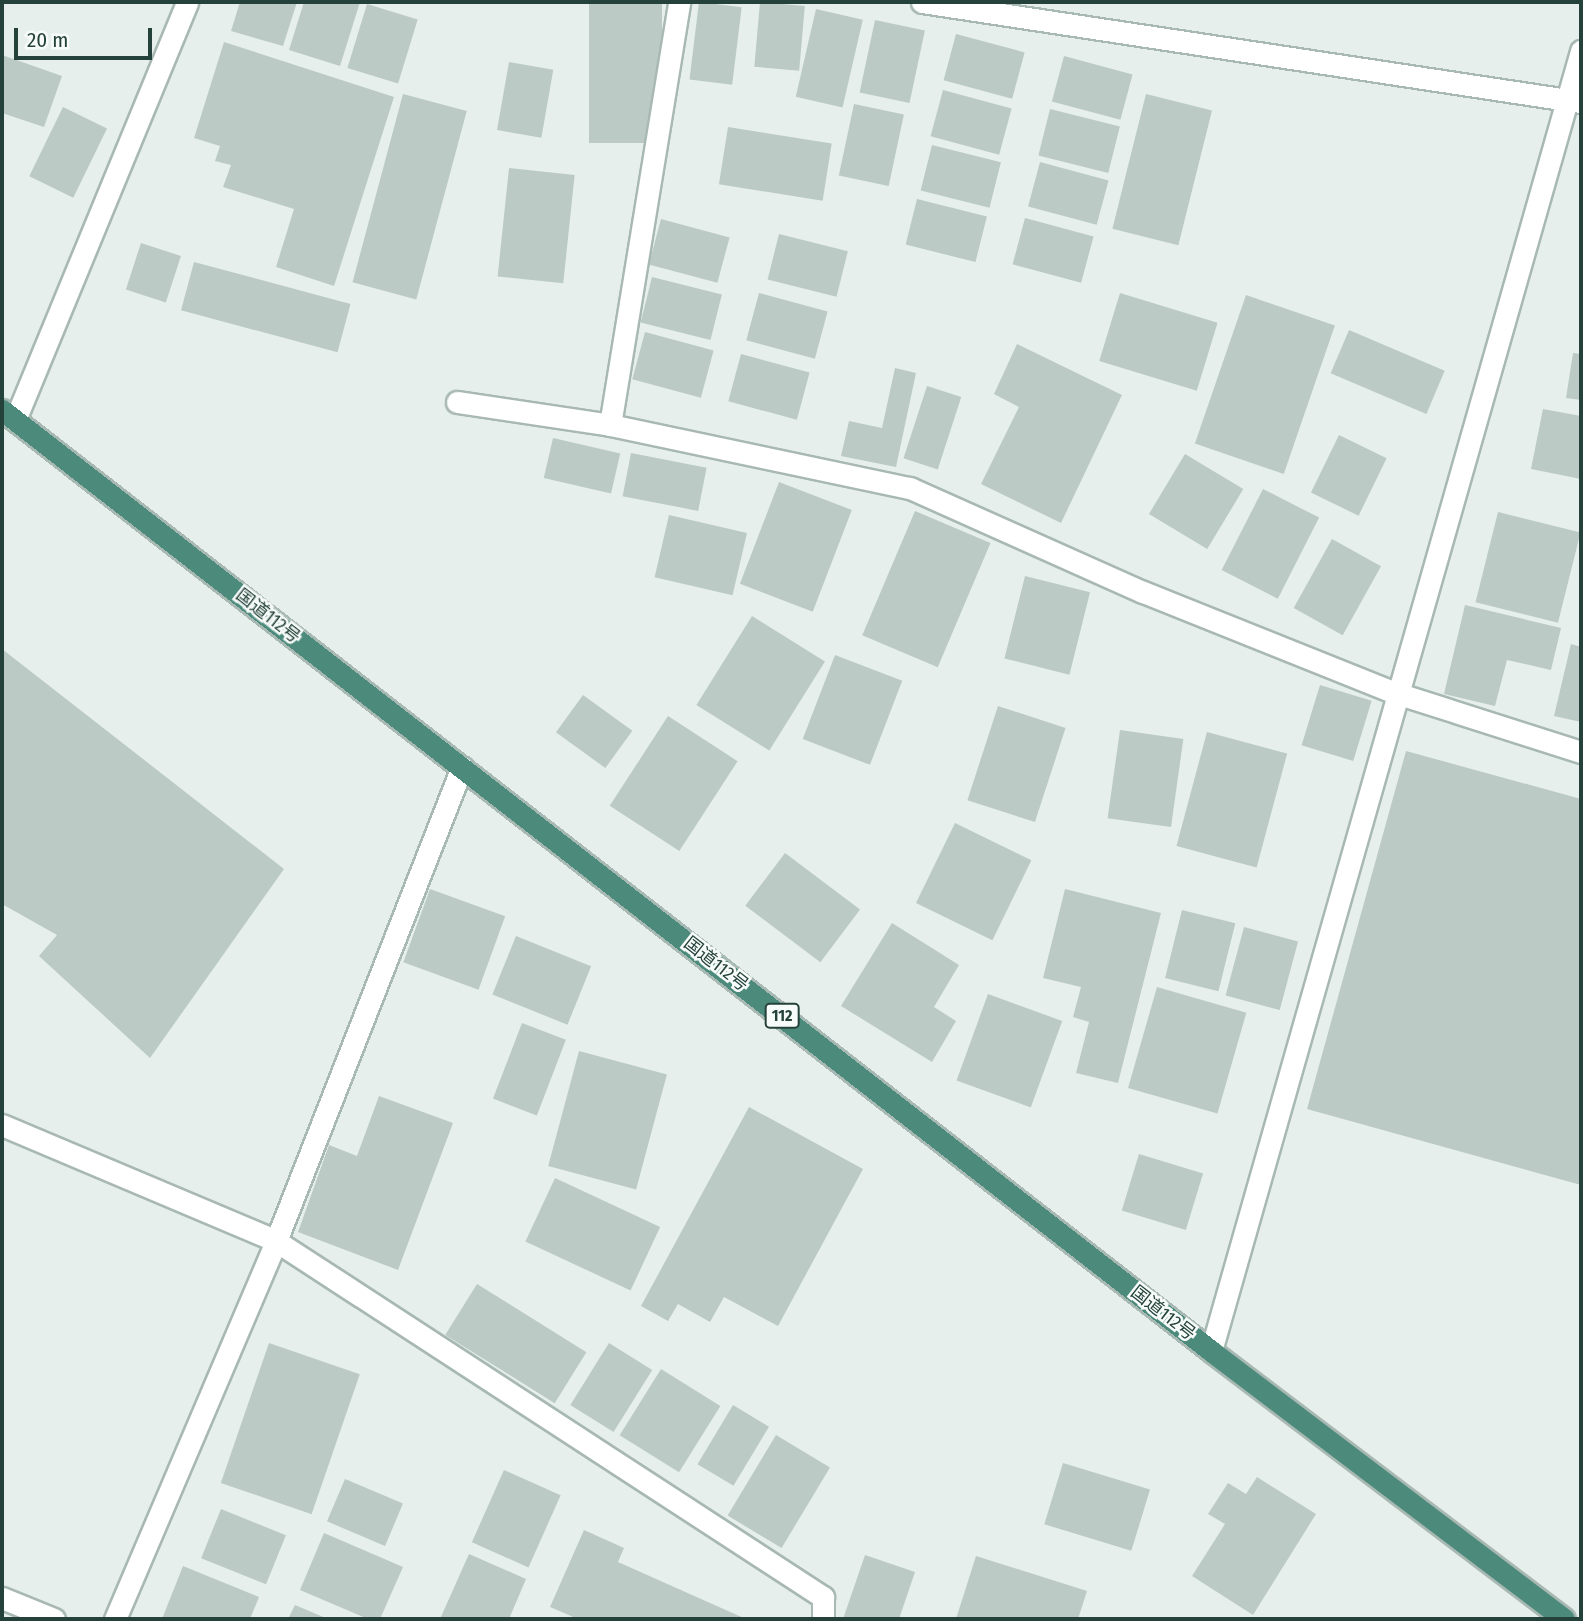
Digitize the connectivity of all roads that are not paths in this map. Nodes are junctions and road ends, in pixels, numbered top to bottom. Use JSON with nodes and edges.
{"nodes":[{"id":1,"x":187,"y":2,"type":"edge"},
{"id":2,"x":679,"y":2,"type":"edge"},
{"id":3,"x":922,"y":2,"type":"edge"},
{"id":4,"x":1063,"y":12,"type":"edge"},
{"id":5,"x":1581,"y":51,"type":"edge"},
{"id":6,"x":1574,"y":100,"type":"edge"},
{"id":7,"x":457,"y":402,"type":"dead end"},
{"id":8,"x":9,"y":415,"type":"edge"},
{"id":9,"x":610,"y":425,"type":"junction"},
{"id":10,"x":1396,"y":693,"type":"junction"},
{"id":11,"x":1581,"y":752,"type":"edge"},
{"id":12,"x":462,"y":766,"type":"junction"},
{"id":13,"x":2,"y":1125,"type":"edge"},
{"id":14,"x":276,"y":1241,"type":"junction"},
{"id":15,"x":1211,"y":1351,"type":"junction"},
{"id":16,"x":2,"y":1598,"type":"edge"},
{"id":17,"x":54,"y":1619,"type":"edge"},
{"id":18,"x":116,"y":1619,"type":"edge"},
{"id":19,"x":823,"y":1619,"type":"edge"},
{"id":20,"x":1564,"y":1619,"type":"edge"}],
"edges":[{"from":1,"to":8,"type":"street"},
{"from":2,"to":9,"type":"street"},
{"from":3,"to":4,"type":"street"},
{"from":4,"to":6,"type":"street"},
{"from":5,"to":6,"type":"street"},
{"from":6,"to":10,"type":"street"},
{"from":7,"to":9,"type":"street"},
{"from":8,"to":12,"type":"highway","name":"国道112号","number":"112"},
{"from":9,"to":10,"type":"street"},
{"from":10,"to":11,"type":"street"},
{"from":10,"to":15,"type":"street"},
{"from":12,"to":14,"type":"street"},
{"from":12,"to":15,"type":"highway","name":"国道112号","number":"112"},
{"from":13,"to":14,"type":"street"},
{"from":14,"to":18,"type":"street"},
{"from":14,"to":19,"type":"street"},
{"from":15,"to":20,"type":"highway","name":"国道112号","number":"112"},
{"from":16,"to":17,"type":"street"}]}
